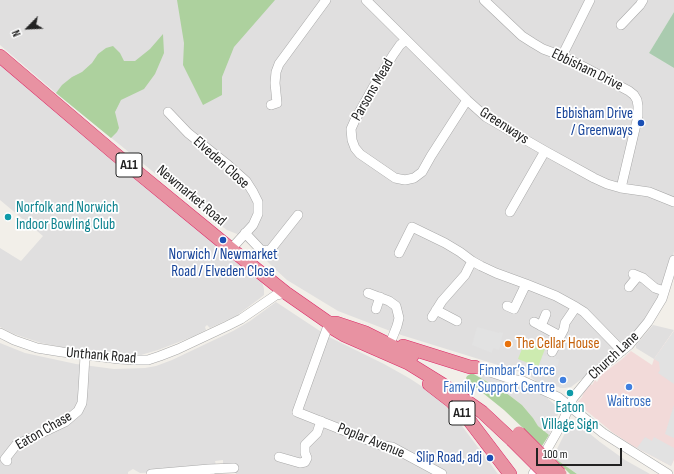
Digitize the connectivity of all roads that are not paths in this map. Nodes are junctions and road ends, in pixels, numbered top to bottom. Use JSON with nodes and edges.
{"nodes":[{"id":1,"x":326,"y":0,"type":"edge"},
{"id":2,"x":366,"y":0,"type":"edge"},
{"id":3,"x":484,"y":0,"type":"edge"},
{"id":4,"x":590,"y":0,"type":"edge"},
{"id":5,"x":644,"y":0,"type":"edge"},
{"id":6,"x":621,"y":25,"type":"dead end"},
{"id":7,"x":406,"y":40,"type":"junction"},
{"id":8,"x":0,"y":56,"type":"edge"},
{"id":9,"x":562,"y":56,"type":"junction"},
{"id":10,"x":467,"y":100,"type":"junction"},
{"id":11,"x":276,"y":104,"type":"dead end"},
{"id":12,"x":170,"y":118,"type":"dead end"},
{"id":13,"x":545,"y":151,"type":"junction"},
{"id":14,"x":621,"y":188,"type":"junction"},
{"id":15,"x":674,"y":202,"type":"edge"},
{"id":16,"x":510,"y":212,"type":"dead end"},
{"id":17,"x":298,"y":215,"type":"dead end"},
{"id":18,"x":245,"y":234,"type":"junction"},
{"id":19,"x":231,"y":250,"type":"junction"},
{"id":20,"x":399,"y":254,"type":"dead end"},
{"id":21,"x":472,"y":261,"type":"junction"},
{"id":22,"x":673,"y":265,"type":"edge"},
{"id":23,"x":273,"y":283,"type":"junction"},
{"id":24,"x":526,"y":284,"type":"junction"},
{"id":25,"x":629,"y":287,"type":"dead end"},
{"id":26,"x":664,"y":291,"type":"junction"},
{"id":27,"x":286,"y":293,"type":"junction"},
{"id":28,"x":368,"y":294,"type":"dead end"},
{"id":29,"x":380,"y":298,"type":"junction"},
{"id":30,"x":264,"y":303,"type":"junction"},
{"id":31,"x":576,"y":307,"type":"junction"},
{"id":32,"x":376,"y":309,"type":"dead end"},
{"id":33,"x":514,"y":309,"type":"dead end"},
{"id":34,"x":546,"y":314,"type":"dead end"},
{"id":35,"x":457,"y":321,"type":"dead end"},
{"id":36,"x":329,"y":323,"type":"junction"},
{"id":37,"x":0,"y":333,"type":"edge"},
{"id":38,"x":366,"y":333,"type":"junction"},
{"id":39,"x":560,"y":336,"type":"junction"},
{"id":40,"x":391,"y":341,"type":"junction"},
{"id":41,"x":552,"y":352,"type":"dead end"},
{"id":42,"x":622,"y":352,"type":"junction"},
{"id":43,"x":85,"y":356,"type":"junction"},
{"id":44,"x":408,"y":363,"type":"junction"},
{"id":45,"x":476,"y":370,"type":"joint"},
{"id":46,"x":570,"y":406,"type":"junction"},
{"id":47,"x":321,"y":421,"type":"junction"},
{"id":48,"x":516,"y":437,"type":"junction"},
{"id":49,"x":279,"y":457,"type":"dead end"},
{"id":50,"x":2,"y":461,"type":"edge"},
{"id":51,"x":234,"y":468,"type":"dead end"},
{"id":52,"x":209,"y":472,"type":"edge"},
{"id":53,"x":151,"y":474,"type":"edge"},
{"id":54,"x":442,"y":474,"type":"edge"},
{"id":55,"x":510,"y":474,"type":"edge"},
{"id":56,"x":533,"y":474,"type":"edge"},
{"id":57,"x":546,"y":474,"type":"edge"},
{"id":58,"x":560,"y":474,"type":"edge"},
{"id":59,"x":668,"y":474,"type":"edge"}],
"edges":[{"from":1,"to":11,"type":"street"},
{"from":2,"to":7,"type":"street","name":"Greenways"},
{"from":3,"to":9,"type":"street","name":"Ebbisham Drive"},
{"from":4,"to":9,"type":"street"},
{"from":5,"to":6,"type":"street"},
{"from":7,"to":10,"type":"street","name":"Greenways"},
{"from":7,"to":10,"type":"street","name":"Parsons Mead"},
{"from":8,"to":19,"type":"highway","name":"Newmarket Road","number":"A11"},
{"from":9,"to":14,"type":"street","name":"Ebbisham Drive"},
{"from":10,"to":13,"type":"street","name":"Greenways"},
{"from":12,"to":18,"type":"street","name":"Elveden Close"},
{"from":13,"to":14,"type":"street","name":"Greenways"},
{"from":13,"to":16,"type":"street"},
{"from":14,"to":15,"type":"street","name":"Greenways"},
{"from":17,"to":18,"type":"street"},
{"from":18,"to":19,"type":"street","name":"Elveden Close"},
{"from":19,"to":23,"type":"highway","name":"Newmarket Road","number":"A11"},
{"from":20,"to":21,"type":"street"},
{"from":21,"to":24,"type":"street"},
{"from":21,"to":35,"type":"street"},
{"from":22,"to":26,"type":"street","name":"Church Lane"},
{"from":23,"to":27,"type":"highway","name":"Newmarket Road","number":"A11"},
{"from":23,"to":30,"type":"street","name":"Unthank Road"},
{"from":24,"to":31,"type":"street"},
{"from":24,"to":33,"type":"street"},
{"from":25,"to":26,"type":"street"},
{"from":26,"to":42,"type":"street","name":"Church Lane"},
{"from":27,"to":30,"type":"street","name":"Unthank Road"},
{"from":27,"to":36,"type":"highway","name":"Newmarket Road","number":"A11"},
{"from":28,"to":29,"type":"street"},
{"from":29,"to":32,"type":"street"},
{"from":29,"to":40,"type":"street"},
{"from":30,"to":43,"type":"street","name":"Unthank Road"},
{"from":31,"to":39,"type":"street"},
{"from":31,"to":42,"type":"street"},
{"from":34,"to":39,"type":"street"},
{"from":36,"to":38,"type":"highway","name":"Newmarket Road","number":"A11"},
{"from":36,"to":44,"type":"highway","name":"Newmarket Road","number":"A11"},
{"from":36,"to":47,"type":"street","name":"Poplar Avenue"},
{"from":37,"to":43,"type":"street","name":"Unthank Road"},
{"from":38,"to":40,"type":"highway"},
{"from":38,"to":48,"type":"highway","name":"Newmarket Road","number":"A11"},
{"from":39,"to":41,"type":"street"},
{"from":40,"to":45,"type":"highway"},
{"from":42,"to":46,"type":"street","name":"Church Lane"},
{"from":43,"to":50,"type":"street","name":"Eaton Chase"},
{"from":44,"to":48,"type":"highway","name":"Newmarket Road","number":"A11"},
{"from":44,"to":55,"type":"highway","number":"A11"},
{"from":45,"to":46,"type":"street"},
{"from":46,"to":56,"type":"street","name":"Church Lane"},
{"from":46,"to":59,"type":"street"},
{"from":47,"to":49,"type":"street","name":"Poplar Avenue"},
{"from":47,"to":54,"type":"street","name":"Poplar Avenue"},
{"from":48,"to":57,"type":"highway","name":"Newmarket Road","number":"A11","bridge":true},
{"from":48,"to":58,"type":"highway","name":"Newmarket Road","number":"A11","bridge":true},
{"from":51,"to":52,"type":"street"},
{"from":52,"to":53,"type":"street"}]}
